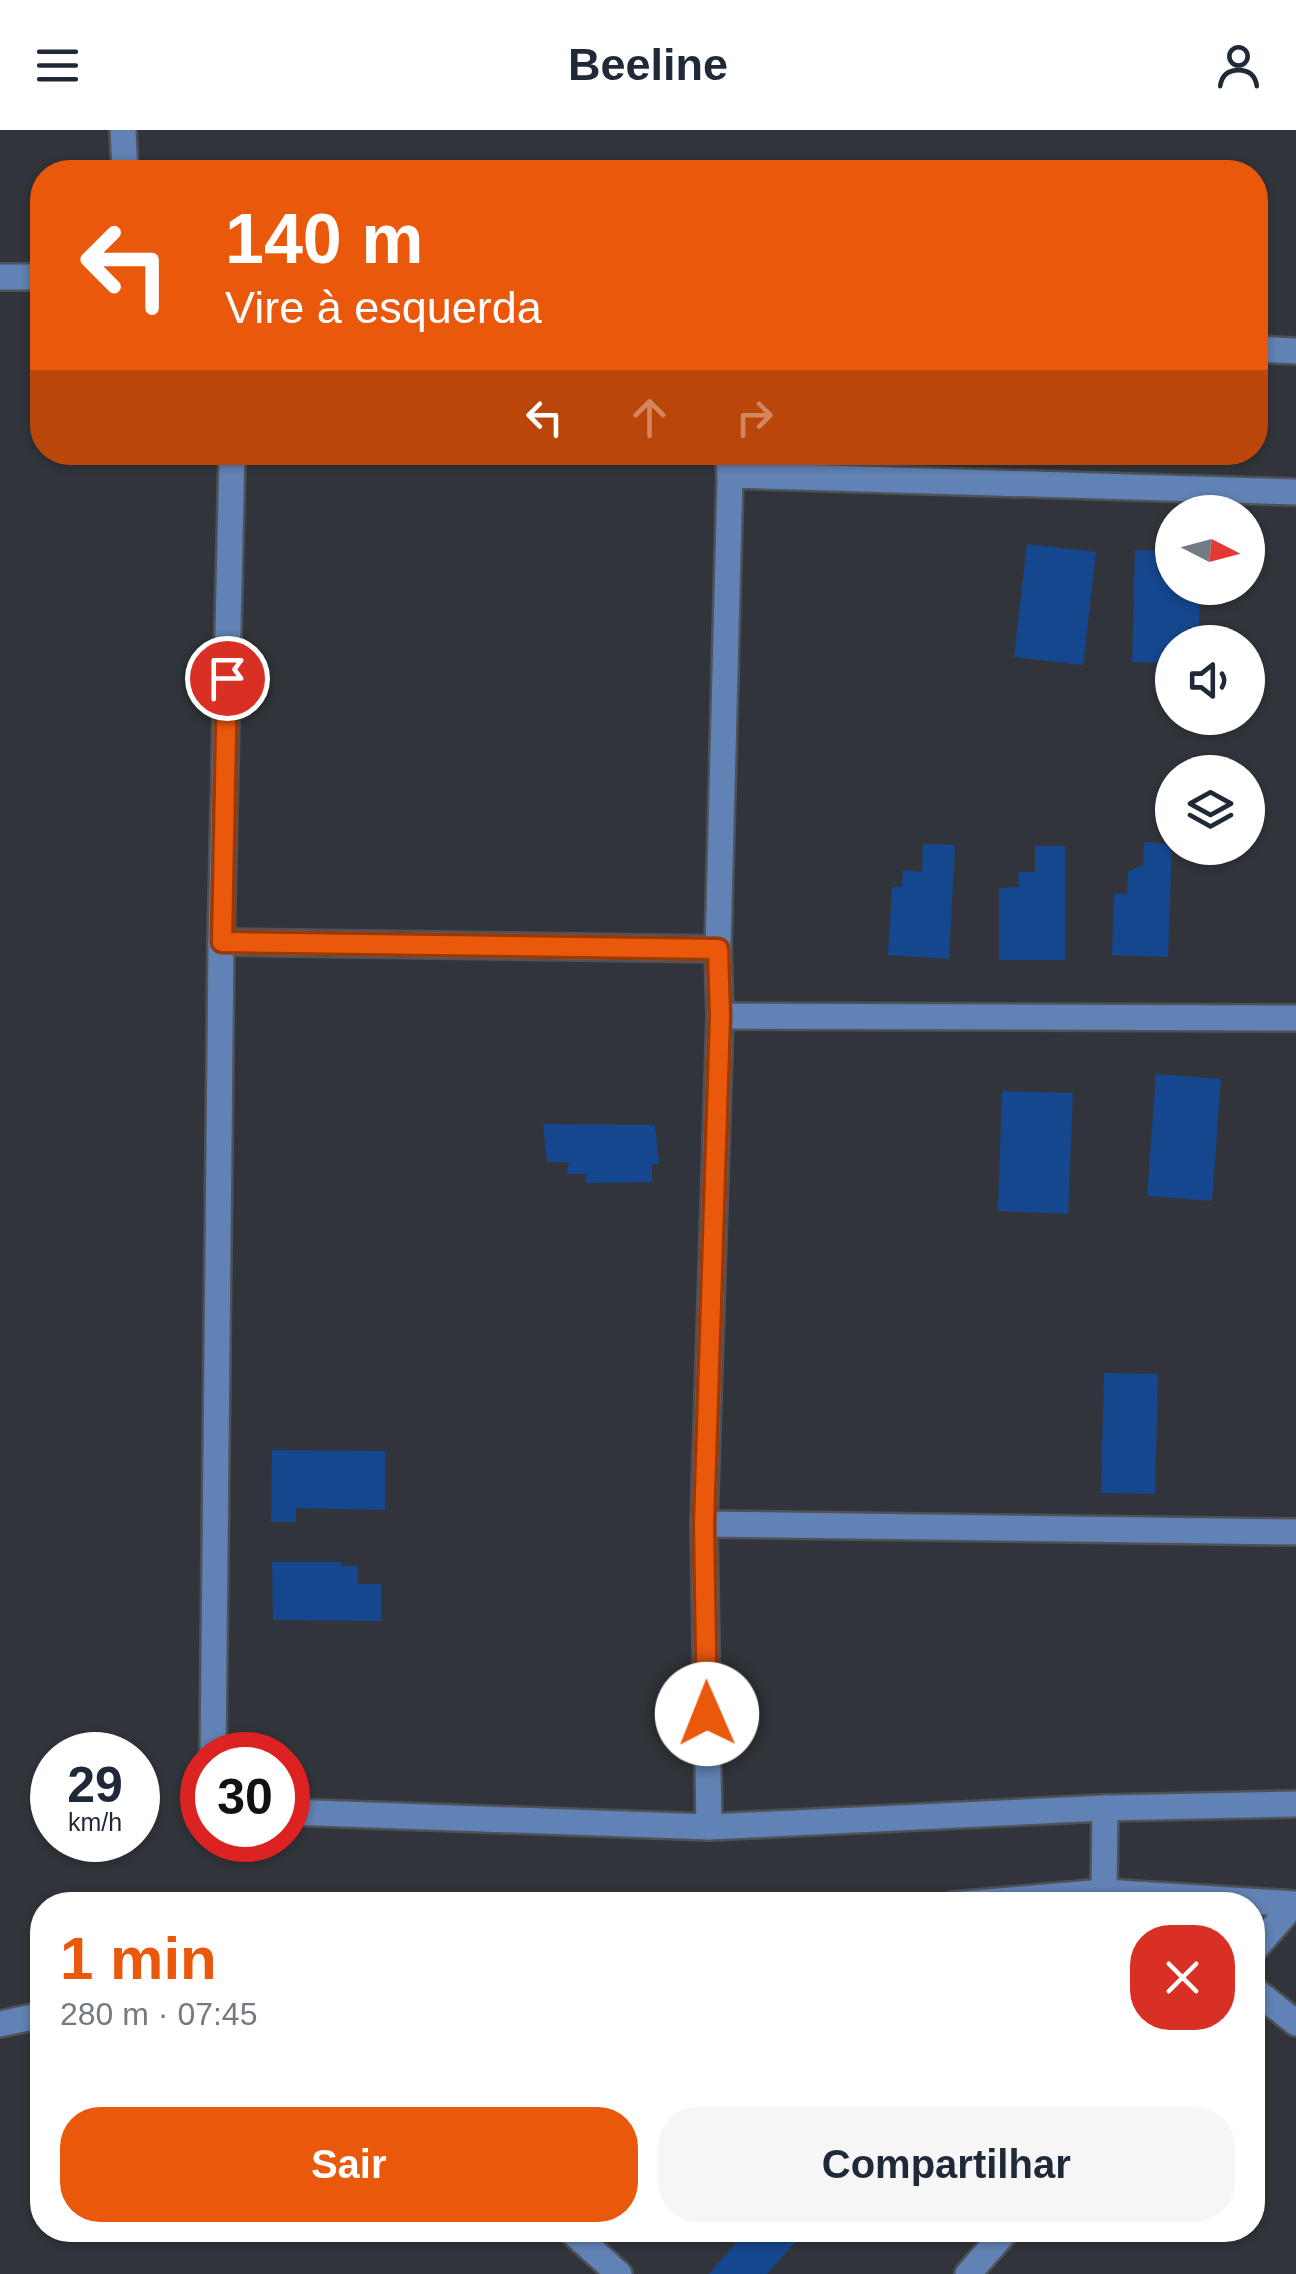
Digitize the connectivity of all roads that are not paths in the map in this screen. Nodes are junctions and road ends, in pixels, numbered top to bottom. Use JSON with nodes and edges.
{"nodes":[{"id":1,"x":123,"y":130,"type":"edge"},
{"id":2,"x":124,"y":160,"type":"edge"},
{"id":3,"x":0,"y":277,"type":"edge"},
{"id":4,"x":30,"y":277,"type":"edge"},
{"id":5,"x":1268,"y":350,"type":"edge"},
{"id":6,"x":1296,"y":351,"type":"edge"},
{"id":7,"x":232,"y":465,"type":"edge"},
{"id":8,"x":729,"y":465,"type":"edge"},
{"id":9,"x":749,"y":465,"type":"edge"},
{"id":10,"x":1296,"y":492,"type":"edge"},
{"id":11,"x":222,"y":942,"type":"junction"},
{"id":12,"x":718,"y":949,"type":"junction"},
{"id":13,"x":720,"y":1016,"type":"junction"},
{"id":14,"x":1296,"y":1018,"type":"edge"},
{"id":15,"x":704,"y":1524,"type":"junction"},
{"id":16,"x":1296,"y":1532,"type":"edge"},
{"id":17,"x":213,"y":1732,"type":"edge"},
{"id":18,"x":1296,"y":1804,"type":"edge"},
{"id":19,"x":1106,"y":1808,"type":"junction"},
{"id":20,"x":310,"y":1813,"type":"edge"},
{"id":21,"x":709,"y":1827,"type":"junction"},
{"id":22,"x":1104,"y":1892,"type":"edge"},
{"id":23,"x":1265,"y":1902,"type":"edge"},
{"id":24,"x":1295,"y":1904,"type":"edge"},
{"id":25,"x":1265,"y":1937,"type":"edge"},
{"id":26,"x":1265,"y":1998,"type":"edge"},
{"id":27,"x":30,"y":2017,"type":"edge"},
{"id":28,"x":1296,"y":2023,"type":"edge"},
{"id":29,"x":0,"y":2024,"type":"edge"},
{"id":30,"x":583,"y":2242,"type":"edge"},
{"id":31,"x":996,"y":2242,"type":"edge"},
{"id":32,"x":619,"y":2274,"type":"edge"},
{"id":33,"x":968,"y":2274,"type":"edge"}],
"edges":[{"from":1,"to":2,"type":"street"},
{"from":3,"to":4,"type":"street"},
{"from":5,"to":6,"type":"street"},
{"from":7,"to":11,"type":"street"},
{"from":8,"to":12,"type":"street"},
{"from":9,"to":10,"type":"street"},
{"from":11,"to":12,"type":"street"},
{"from":11,"to":17,"type":"street"},
{"from":12,"to":13,"type":"street"},
{"from":13,"to":14,"type":"street"},
{"from":13,"to":15,"type":"street"},
{"from":15,"to":16,"type":"street"},
{"from":15,"to":21,"type":"street"},
{"from":18,"to":19,"type":"street"},
{"from":19,"to":21,"type":"street"},
{"from":19,"to":22,"type":"street"},
{"from":20,"to":21,"type":"street"},
{"from":23,"to":24,"type":"street"},
{"from":24,"to":25,"type":"street"},
{"from":26,"to":28,"type":"street"},
{"from":27,"to":29,"type":"street"},
{"from":30,"to":32,"type":"street"},
{"from":31,"to":33,"type":"street"}]}
